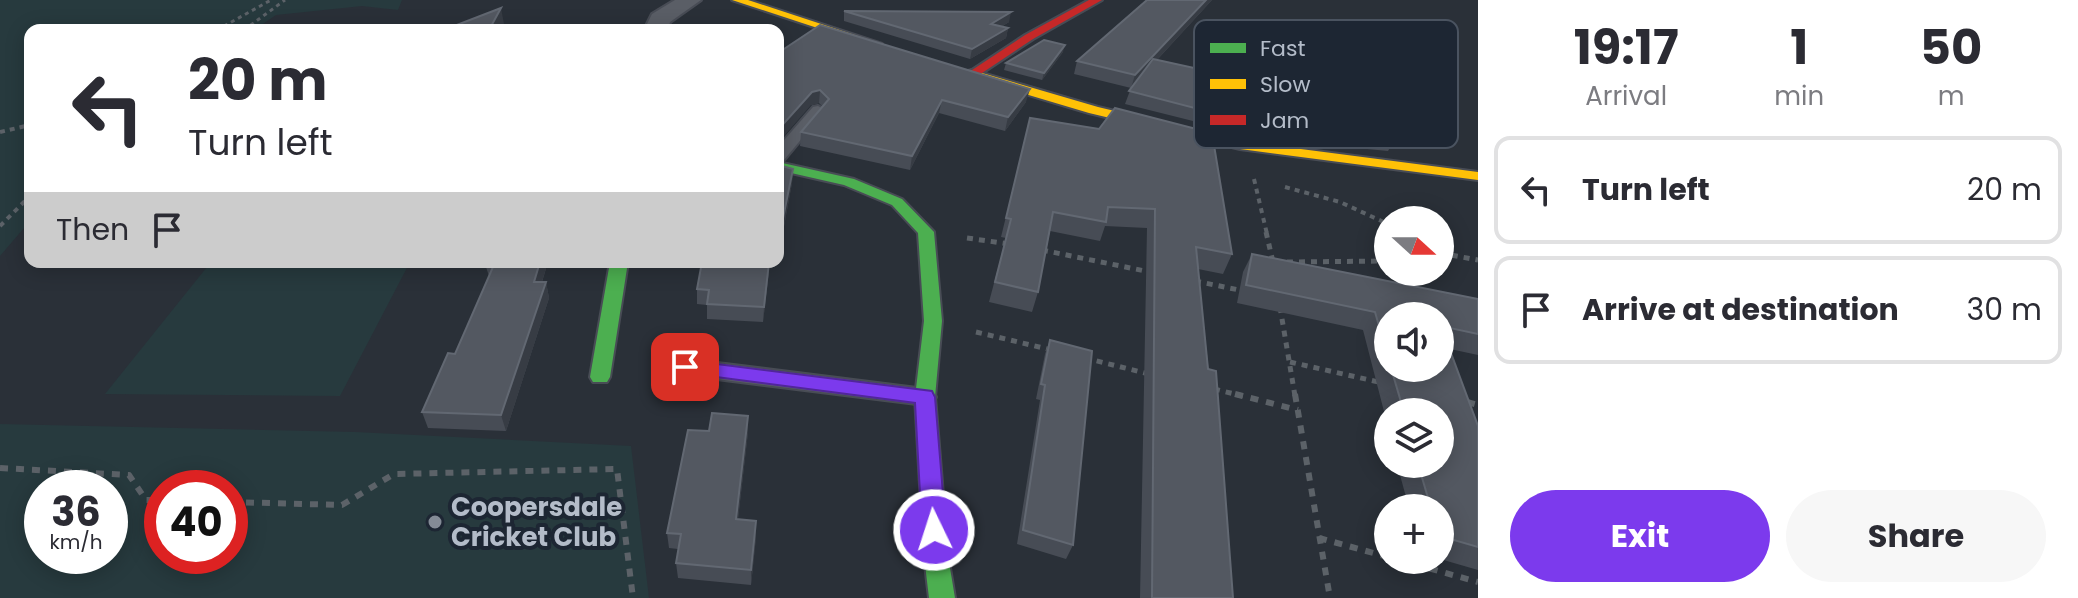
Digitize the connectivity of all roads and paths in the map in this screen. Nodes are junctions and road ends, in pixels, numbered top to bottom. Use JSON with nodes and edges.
{"nodes":[{"id":1,"x":271,"y":0,"type":"edge"},
{"id":2,"x":285,"y":0,"type":"edge"},
{"id":3,"x":690,"y":0,"type":"edge"},
{"id":4,"x":1097,"y":0,"type":"edge"},
{"id":5,"x":753,"y":2,"type":"edge"},
{"id":6,"x":228,"y":24,"type":"edge"},
{"id":7,"x":252,"y":24,"type":"edge"},
{"id":8,"x":658,"y":24,"type":"edge"},
{"id":9,"x":899,"y":51,"type":"edge"},
{"id":10,"x":818,"y":110,"type":"edge"},
{"id":11,"x":24,"y":126,"type":"edge"},
{"id":12,"x":0,"y":132,"type":"edge"},
{"id":13,"x":1194,"y":134,"type":"edge"},
{"id":14,"x":1241,"y":148,"type":"edge"},
{"id":15,"x":1259,"y":148,"type":"edge"},
{"id":16,"x":1310,"y":148,"type":"edge"},
{"id":17,"x":784,"y":150,"type":"edge"},
{"id":18,"x":1309,"y":156,"type":"junction"},
{"id":19,"x":784,"y":167,"type":"edge"},
{"id":20,"x":1478,"y":176,"type":"edge"},
{"id":21,"x":1253,"y":178,"type":"junction"},
{"id":22,"x":1268,"y":182,"type":"dead end"},
{"id":23,"x":1282,"y":186,"type":"dead end"},
{"id":24,"x":24,"y":202,"type":"edge"},
{"id":25,"x":1374,"y":218,"type":"edge"},
{"id":26,"x":0,"y":226,"type":"edge"},
{"id":27,"x":926,"y":232,"type":"junction"},
{"id":28,"x":1024,"y":247,"type":"edge"},
{"id":29,"x":1039,"y":250,"type":"edge"},
{"id":30,"x":1454,"y":256,"type":"edge"},
{"id":31,"x":1478,"y":260,"type":"edge"},
{"id":32,"x":1272,"y":261,"type":"junction"},
{"id":33,"x":1374,"y":261,"type":"edge"},
{"id":34,"x":618,"y":268,"type":"edge"},
{"id":35,"x":1316,"y":271,"type":"edge"},
{"id":36,"x":1159,"y":274,"type":"edge"},
{"id":37,"x":1274,"y":274,"type":"edge"},
{"id":38,"x":1188,"y":280,"type":"edge"},
{"id":39,"x":1248,"y":292,"type":"edge"},
{"id":40,"x":1278,"y":298,"type":"edge"},
{"id":41,"x":933,"y":321,"type":"junction"},
{"id":42,"x":1054,"y":351,"type":"edge"},
{"id":43,"x":1070,"y":355,"type":"edge"},
{"id":44,"x":1290,"y":362,"type":"junction"},
{"id":45,"x":685,"y":367,"type":"dead end"},
{"id":46,"x":600,"y":377,"type":"dead end"},
{"id":47,"x":1161,"y":377,"type":"edge"},
{"id":48,"x":1391,"y":385,"type":"edge"},
{"id":49,"x":1207,"y":388,"type":"edge"},
{"id":50,"x":925,"y":397,"type":"junction"},
{"id":51,"x":1464,"y":401,"type":"edge"},
{"id":52,"x":1478,"y":405,"type":"edge"},
{"id":53,"x":1298,"y":410,"type":"junction"},
{"id":54,"x":0,"y":468,"type":"edge"},
{"id":55,"x":144,"y":497,"type":"edge"},
{"id":56,"x":248,"y":502,"type":"edge"},
{"id":57,"x":1319,"y":538,"type":"junction"},
{"id":58,"x":1374,"y":553,"type":"edge"},
{"id":59,"x":1449,"y":574,"type":"edge"},
{"id":60,"x":1478,"y":582,"type":"edge"},
{"id":61,"x":633,"y":598,"type":"edge"},
{"id":62,"x":942,"y":598,"type":"edge"},
{"id":63,"x":1330,"y":598,"type":"edge"}],
"edges":[{"from":1,"to":6,"type":"path"},
{"from":2,"to":7,"type":"path"},
{"from":3,"to":8,"type":"street"},
{"from":4,"to":13,"type":"street"},
{"from":5,"to":9,"type":"street"},
{"from":10,"to":17,"type":"lane"},
{"from":11,"to":12,"type":"path"},
{"from":14,"to":21,"type":"path"},
{"from":15,"to":18,"type":"street"},
{"from":16,"to":18,"type":"path"},
{"from":18,"to":20,"type":"street"},
{"from":19,"to":27,"type":"street"},
{"from":21,"to":22,"type":"path"},
{"from":21,"to":32,"type":"path"},
{"from":23,"to":25,"type":"path"},
{"from":24,"to":26,"type":"path"},
{"from":27,"to":28,"type":"path"},
{"from":27,"to":41,"type":"street"},
{"from":29,"to":36,"type":"path"},
{"from":30,"to":31,"type":"path"},
{"from":32,"to":33,"type":"path"},
{"from":32,"to":35,"type":"path"},
{"from":32,"to":37,"type":"path"},
{"from":34,"to":46,"type":"street"},
{"from":38,"to":39,"type":"path"},
{"from":40,"to":44,"type":"path"},
{"from":41,"to":42,"type":"path"},
{"from":41,"to":50,"type":"street"},
{"from":43,"to":47,"type":"path"},
{"from":44,"to":48,"type":"path"},
{"from":44,"to":53,"type":"path"},
{"from":45,"to":50,"type":"lane"},
{"from":49,"to":53,"type":"path"},
{"from":50,"to":62,"type":"street"},
{"from":51,"to":52,"type":"path"},
{"from":53,"to":57,"type":"path"},
{"from":54,"to":55,"type":"path"},
{"from":56,"to":61,"type":"path"},
{"from":57,"to":58,"type":"path"},
{"from":57,"to":63,"type":"path"},
{"from":59,"to":60,"type":"path"}]}
